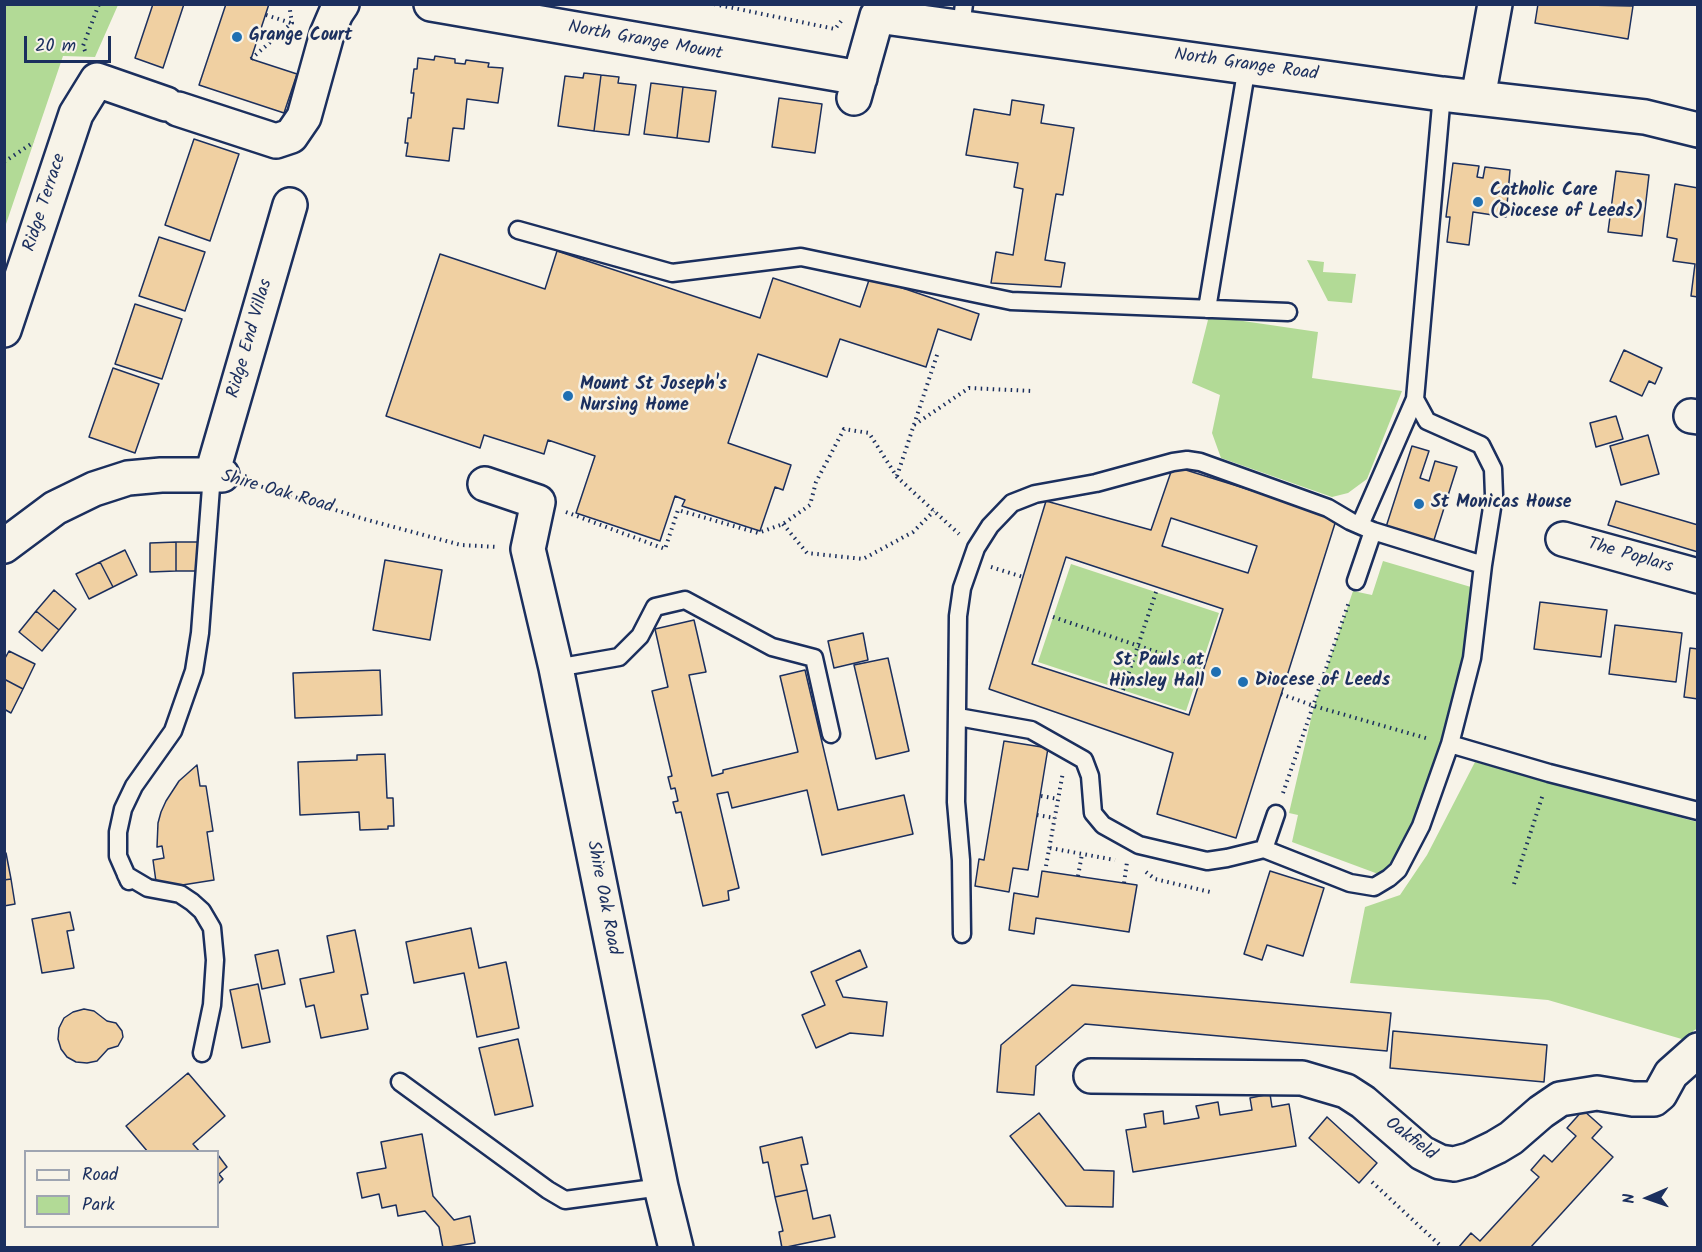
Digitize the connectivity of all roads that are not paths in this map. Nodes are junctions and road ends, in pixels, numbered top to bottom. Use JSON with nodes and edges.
{"nodes":[{"id":1,"x":342,"y":4,"type":"edge"},
{"id":2,"x":431,"y":4,"type":"edge"},
{"id":3,"x":1495,"y":4,"type":"edge"},
{"id":4,"x":509,"y":11,"type":"edge"},
{"id":5,"x":866,"y":11,"type":"edge"},
{"id":6,"x":963,"y":16,"type":"edge"},
{"id":7,"x":1247,"y":66,"type":"junction"},
{"id":8,"x":1442,"y":94,"type":"junction"},
{"id":9,"x":1478,"y":98,"type":"junction"},
{"id":10,"x":1698,"y":130,"type":"edge"},
{"id":11,"x":290,"y":205,"type":"dead end"},
{"id":12,"x":518,"y":230,"type":"dead end"},
{"id":13,"x":1207,"y":309,"type":"junction"},
{"id":14,"x":1288,"y":312,"type":"dead end"},
{"id":15,"x":4,"y":330,"type":"edge"},
{"id":16,"x":1415,"y":399,"type":"junction"},
{"id":17,"x":217,"y":475,"type":"junction"},
{"id":18,"x":485,"y":484,"type":"dead end"},
{"id":19,"x":1367,"y":528,"type":"junction"},
{"id":20,"x":1563,"y":538,"type":"dead end"},
{"id":21,"x":4,"y":546,"type":"edge"},
{"id":22,"x":1483,"y":565,"type":"junction"},
{"id":23,"x":1698,"y":576,"type":"edge"},
{"id":24,"x":1356,"y":581,"type":"road end"},
{"id":25,"x":556,"y":668,"type":"junction"},
{"id":26,"x":958,"y":717,"type":"junction"},
{"id":27,"x":831,"y":734,"type":"dead end"},
{"id":28,"x":1450,"y":744,"type":"junction"},
{"id":29,"x":1698,"y":811,"type":"edge"},
{"id":30,"x":1276,"y":814,"type":"road end"},
{"id":31,"x":1264,"y":849,"type":"junction"},
{"id":32,"x":962,"y":934,"type":"dead end"},
{"id":33,"x":1698,"y":1050,"type":"edge"},
{"id":34,"x":202,"y":1053,"type":"dead end"},
{"id":35,"x":1091,"y":1076,"type":"dead end"},
{"id":36,"x":400,"y":1082,"type":"dead end"},
{"id":37,"x":661,"y":1187,"type":"junction"},
{"id":38,"x":676,"y":1248,"type":"edge"}],
"edges":[{"from":1,"to":15,"type":"street","name":"Ridge Terrace"},
{"from":2,"to":4,"type":"street","name":"North Grange Mount"},
{"from":3,"to":9,"type":"street"},
{"from":4,"to":5,"type":"street","name":"North Grange Mount"},
{"from":5,"to":6,"type":"street","name":"North Grange Road"},
{"from":6,"to":7,"type":"street","name":"North Grange Road"},
{"from":7,"to":8,"type":"street","name":"North Grange Road"},
{"from":7,"to":13,"type":"lane"},
{"from":8,"to":9,"type":"street","name":"North Grange Road"},
{"from":8,"to":16,"type":"lane"},
{"from":9,"to":10,"type":"street","name":"North Grange Road"},
{"from":11,"to":17,"type":"street","name":"Ridge End Villas"},
{"from":12,"to":13,"type":"lane"},
{"from":13,"to":14,"type":"lane"},
{"from":16,"to":19,"type":"lane"},
{"from":16,"to":22,"type":"lane"},
{"from":17,"to":21,"type":"street","name":"Shire Oak Road"},
{"from":17,"to":34,"type":"lane"},
{"from":18,"to":25,"type":"street","name":"Shire Oak Road"},
{"from":19,"to":22,"type":"lane"},
{"from":19,"to":24,"type":"lane"},
{"from":19,"to":26,"type":"lane"},
{"from":20,"to":23,"type":"street","name":"The Poplars"},
{"from":22,"to":28,"type":"lane"},
{"from":25,"to":27,"type":"lane"},
{"from":25,"to":37,"type":"street","name":"Shire Oak Road"},
{"from":26,"to":31,"type":"lane"},
{"from":26,"to":32,"type":"lane"},
{"from":28,"to":29,"type":"lane"},
{"from":28,"to":31,"type":"lane"},
{"from":30,"to":31,"type":"lane"},
{"from":33,"to":35,"type":"street","name":"Oakfield"},
{"from":36,"to":37,"type":"lane"},
{"from":37,"to":38,"type":"street","name":"Shire Oak Road"}]}
